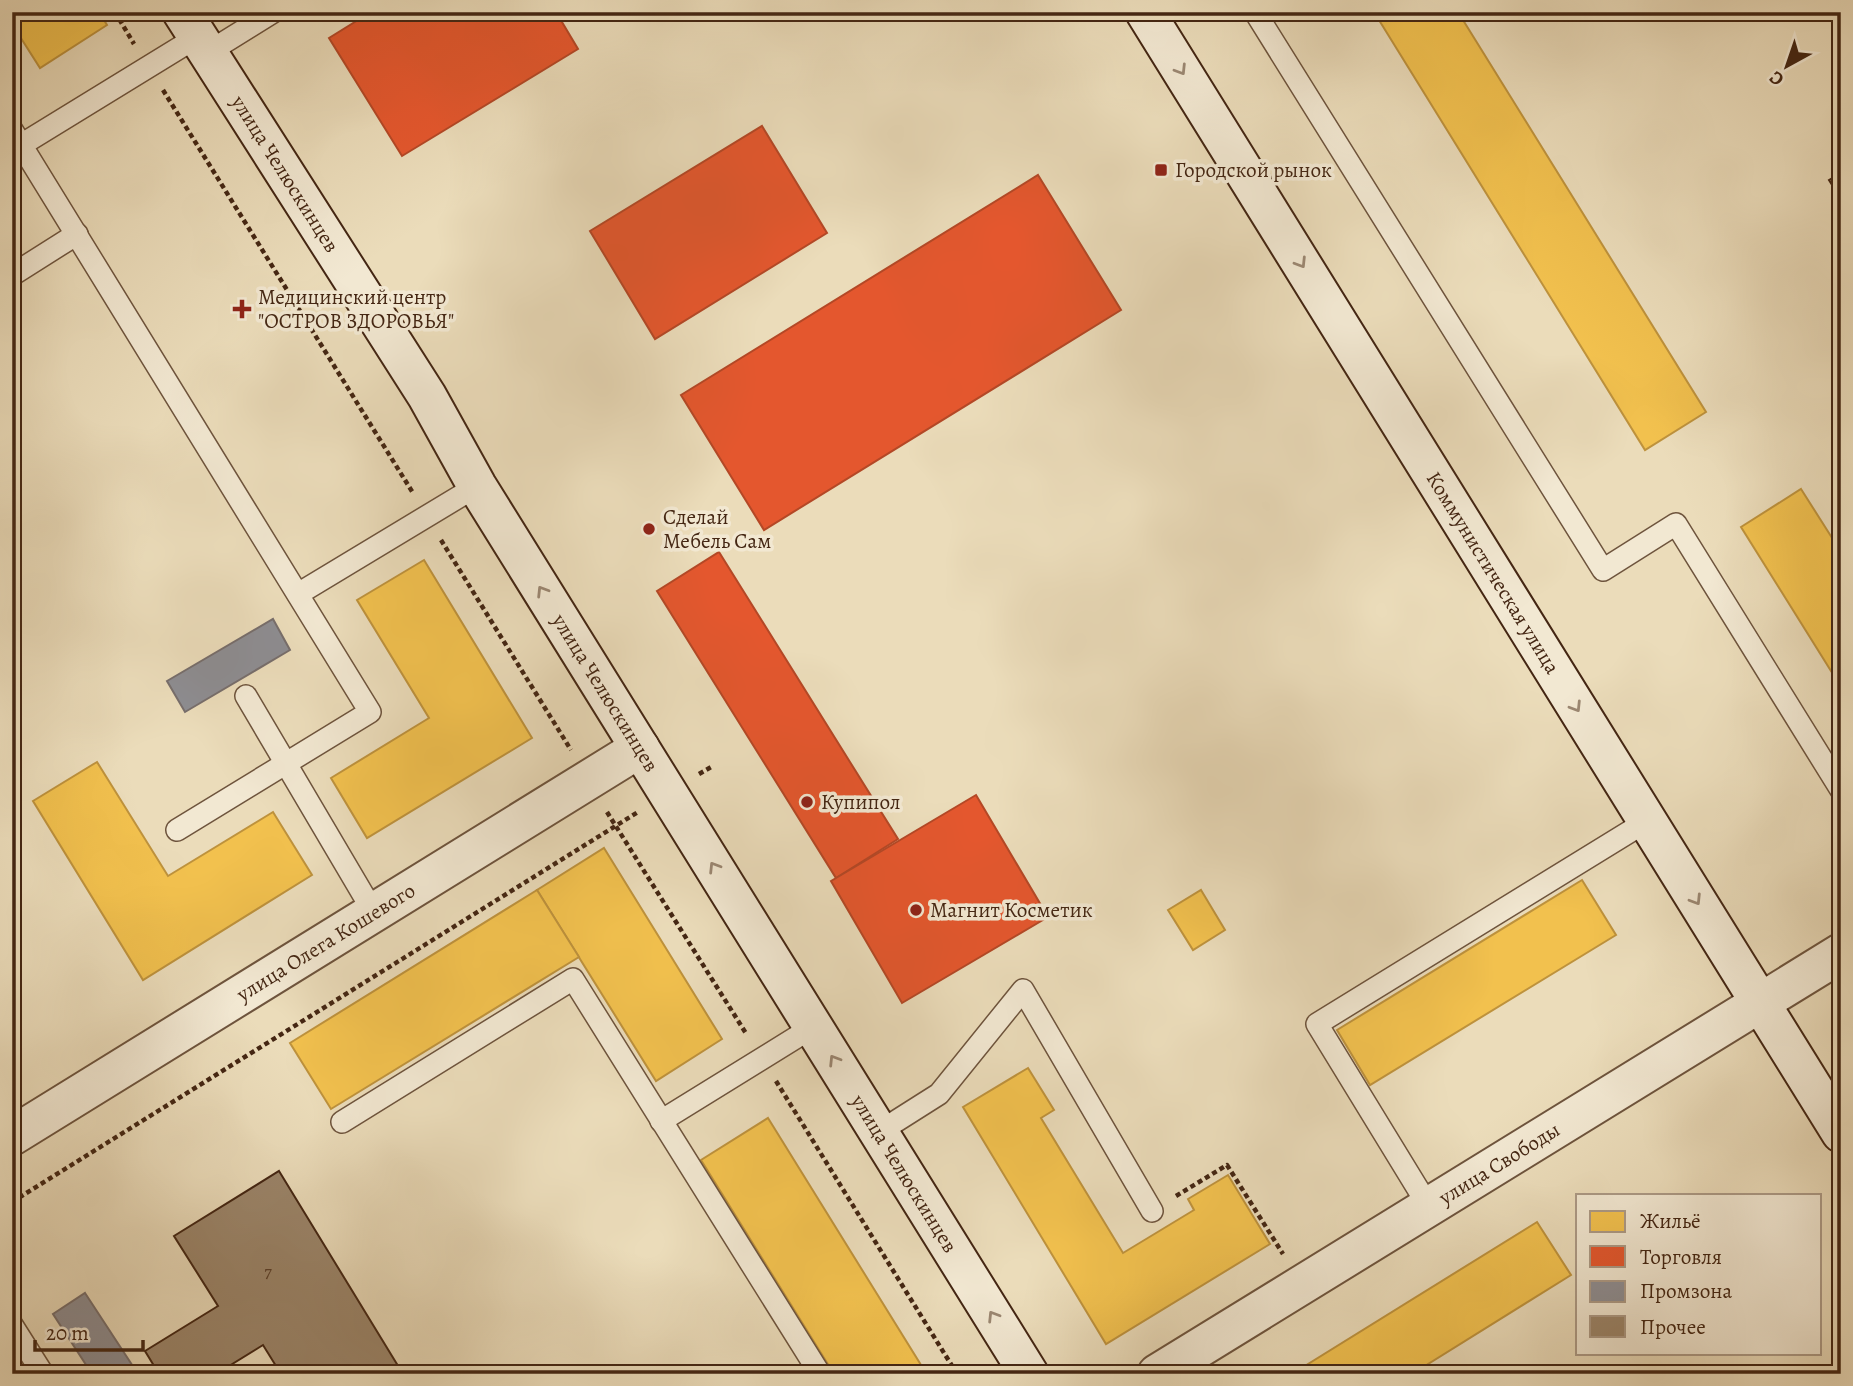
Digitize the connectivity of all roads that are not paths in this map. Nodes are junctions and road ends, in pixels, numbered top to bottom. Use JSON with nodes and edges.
{"nodes":[{"id":1,"x":273,"y":12,"type":"edge"},
{"id":2,"x":1145,"y":12,"type":"edge"},
{"id":3,"x":1255,"y":12,"type":"edge"},
{"id":4,"x":196,"y":34,"type":"edge"},
{"id":5,"x":17,"y":137,"type":"edge"},
{"id":6,"x":77,"y":234,"type":"junction"},
{"id":7,"x":12,"y":275,"type":"edge"},
{"id":8,"x":477,"y":486,"type":"junction"},
{"id":9,"x":298,"y":594,"type":"junction"},
{"id":10,"x":246,"y":696,"type":"dead end"},
{"id":11,"x":640,"y":748,"type":"junction"},
{"id":12,"x":286,"y":764,"type":"junction"},
{"id":13,"x":1841,"y":790,"type":"edge"},
{"id":14,"x":1647,"y":821,"type":"junction"},
{"id":15,"x":177,"y":830,"type":"dead end"},
{"id":16,"x":374,"y":913,"type":"junction"},
{"id":17,"x":1841,"y":953,"type":"edge"},
{"id":18,"x":1760,"y":1003,"type":"junction"},
{"id":19,"x":813,"y":1027,"type":"junction"},
{"id":20,"x":661,"y":1121,"type":"junction"},
{"id":21,"x":342,"y":1122,"type":"dead end"},
{"id":22,"x":879,"y":1132,"type":"junction"},
{"id":23,"x":1841,"y":1133,"type":"edge"},
{"id":24,"x":12,"y":1136,"type":"edge"},
{"id":25,"x":1429,"y":1207,"type":"junction"},
{"id":26,"x":1152,"y":1211,"type":"road end"},
{"id":27,"x":12,"y":1325,"type":"edge"},
{"id":28,"x":43,"y":1374,"type":"edge"},
{"id":29,"x":820,"y":1374,"type":"edge"},
{"id":30,"x":1029,"y":1374,"type":"edge"},
{"id":31,"x":1157,"y":1374,"type":"edge"}],
"edges":[{"from":1,"to":4,"type":"lane"},
{"from":2,"to":14,"type":"street","name":"Коммунистическая улица","one_way":true},
{"from":3,"to":13,"type":"lane"},
{"from":4,"to":5,"type":"lane"},
{"from":4,"to":8,"type":"street","name":"улица Челюскинцев"},
{"from":5,"to":6,"type":"lane"},
{"from":6,"to":7,"type":"lane"},
{"from":6,"to":9,"type":"lane"},
{"from":8,"to":9,"type":"lane"},
{"from":11,"to":8,"type":"street","name":"улица Челюскинцев","one_way":true},
{"from":9,"to":12,"type":"lane"},
{"from":10,"to":12,"type":"lane"},
{"from":11,"to":16,"type":"street","name":"улица Олега Кошевого"},
{"from":19,"to":11,"type":"street","name":"улица Челюскинцев","one_way":true},
{"from":12,"to":15,"type":"lane"},
{"from":12,"to":16,"type":"lane"},
{"from":14,"to":18,"type":"street","name":"Коммунистическая улица","one_way":true},
{"from":14,"to":25,"type":"lane"},
{"from":16,"to":24,"type":"street","name":"улица Олега Кошевого"},
{"from":17,"to":18,"type":"street","name":"улица Свободы"},
{"from":18,"to":23,"type":"street","name":"Коммунистическая улица"},
{"from":18,"to":25,"type":"street","name":"улица Свободы"},
{"from":19,"to":20,"type":"lane"},
{"from":22,"to":19,"type":"street","name":"улица Челюскинцев","one_way":true},
{"from":20,"to":21,"type":"lane"},
{"from":20,"to":29,"type":"lane"},
{"from":22,"to":26,"type":"lane"},
{"from":30,"to":22,"type":"street","name":"улица Челюскинцев","one_way":true},
{"from":25,"to":31,"type":"street","name":"улица Свободы"},
{"from":27,"to":28,"type":"lane"}]}
